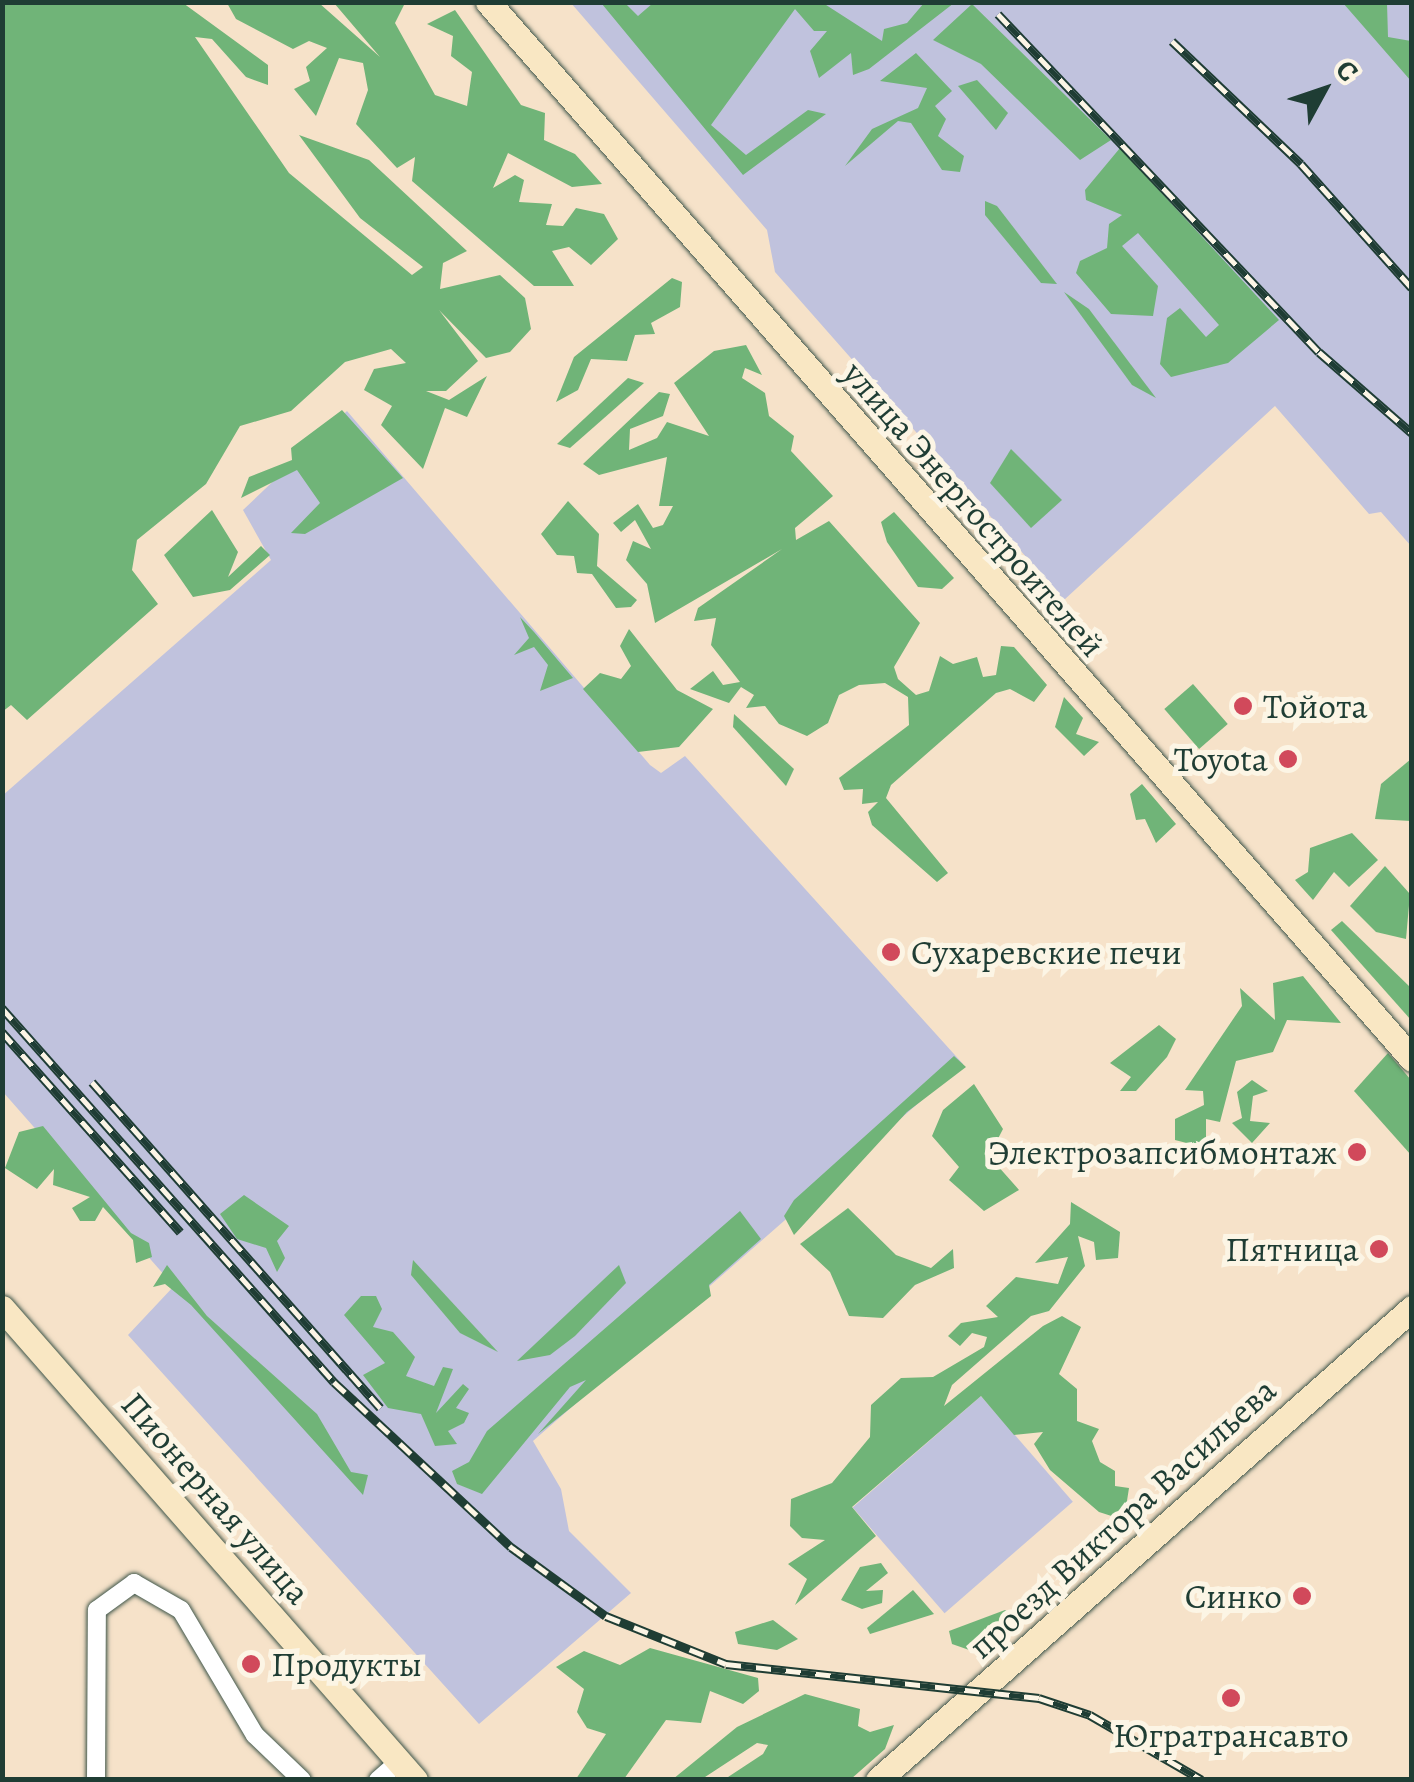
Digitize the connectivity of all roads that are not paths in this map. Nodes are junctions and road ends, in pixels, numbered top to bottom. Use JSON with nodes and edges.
{"nodes":[{"id":1,"x":488,"y":2,"type":"edge"},
{"id":2,"x":1412,"y":1059,"type":"edge"},
{"id":3,"x":2,"y":1308,"type":"edge"},
{"id":4,"x":1412,"y":1308,"type":"edge"},
{"id":5,"x":407,"y":1771,"type":"edge"},
{"id":6,"x":96,"y":1780,"type":"edge"},
{"id":7,"x":302,"y":1780,"type":"edge"},
{"id":8,"x":378,"y":1780,"type":"edge"},
{"id":9,"x":878,"y":1780,"type":"edge"}],
"edges":[{"from":1,"to":2,"type":"main road","name":"улица Энергостроителей"},
{"from":3,"to":5,"type":"main road","name":"Пионерная улица"},
{"from":4,"to":9,"type":"main road","name":"проезд Виктора Васильева"},
{"from":5,"to":8,"type":"street"},
{"from":6,"to":7,"type":"street"}]}
